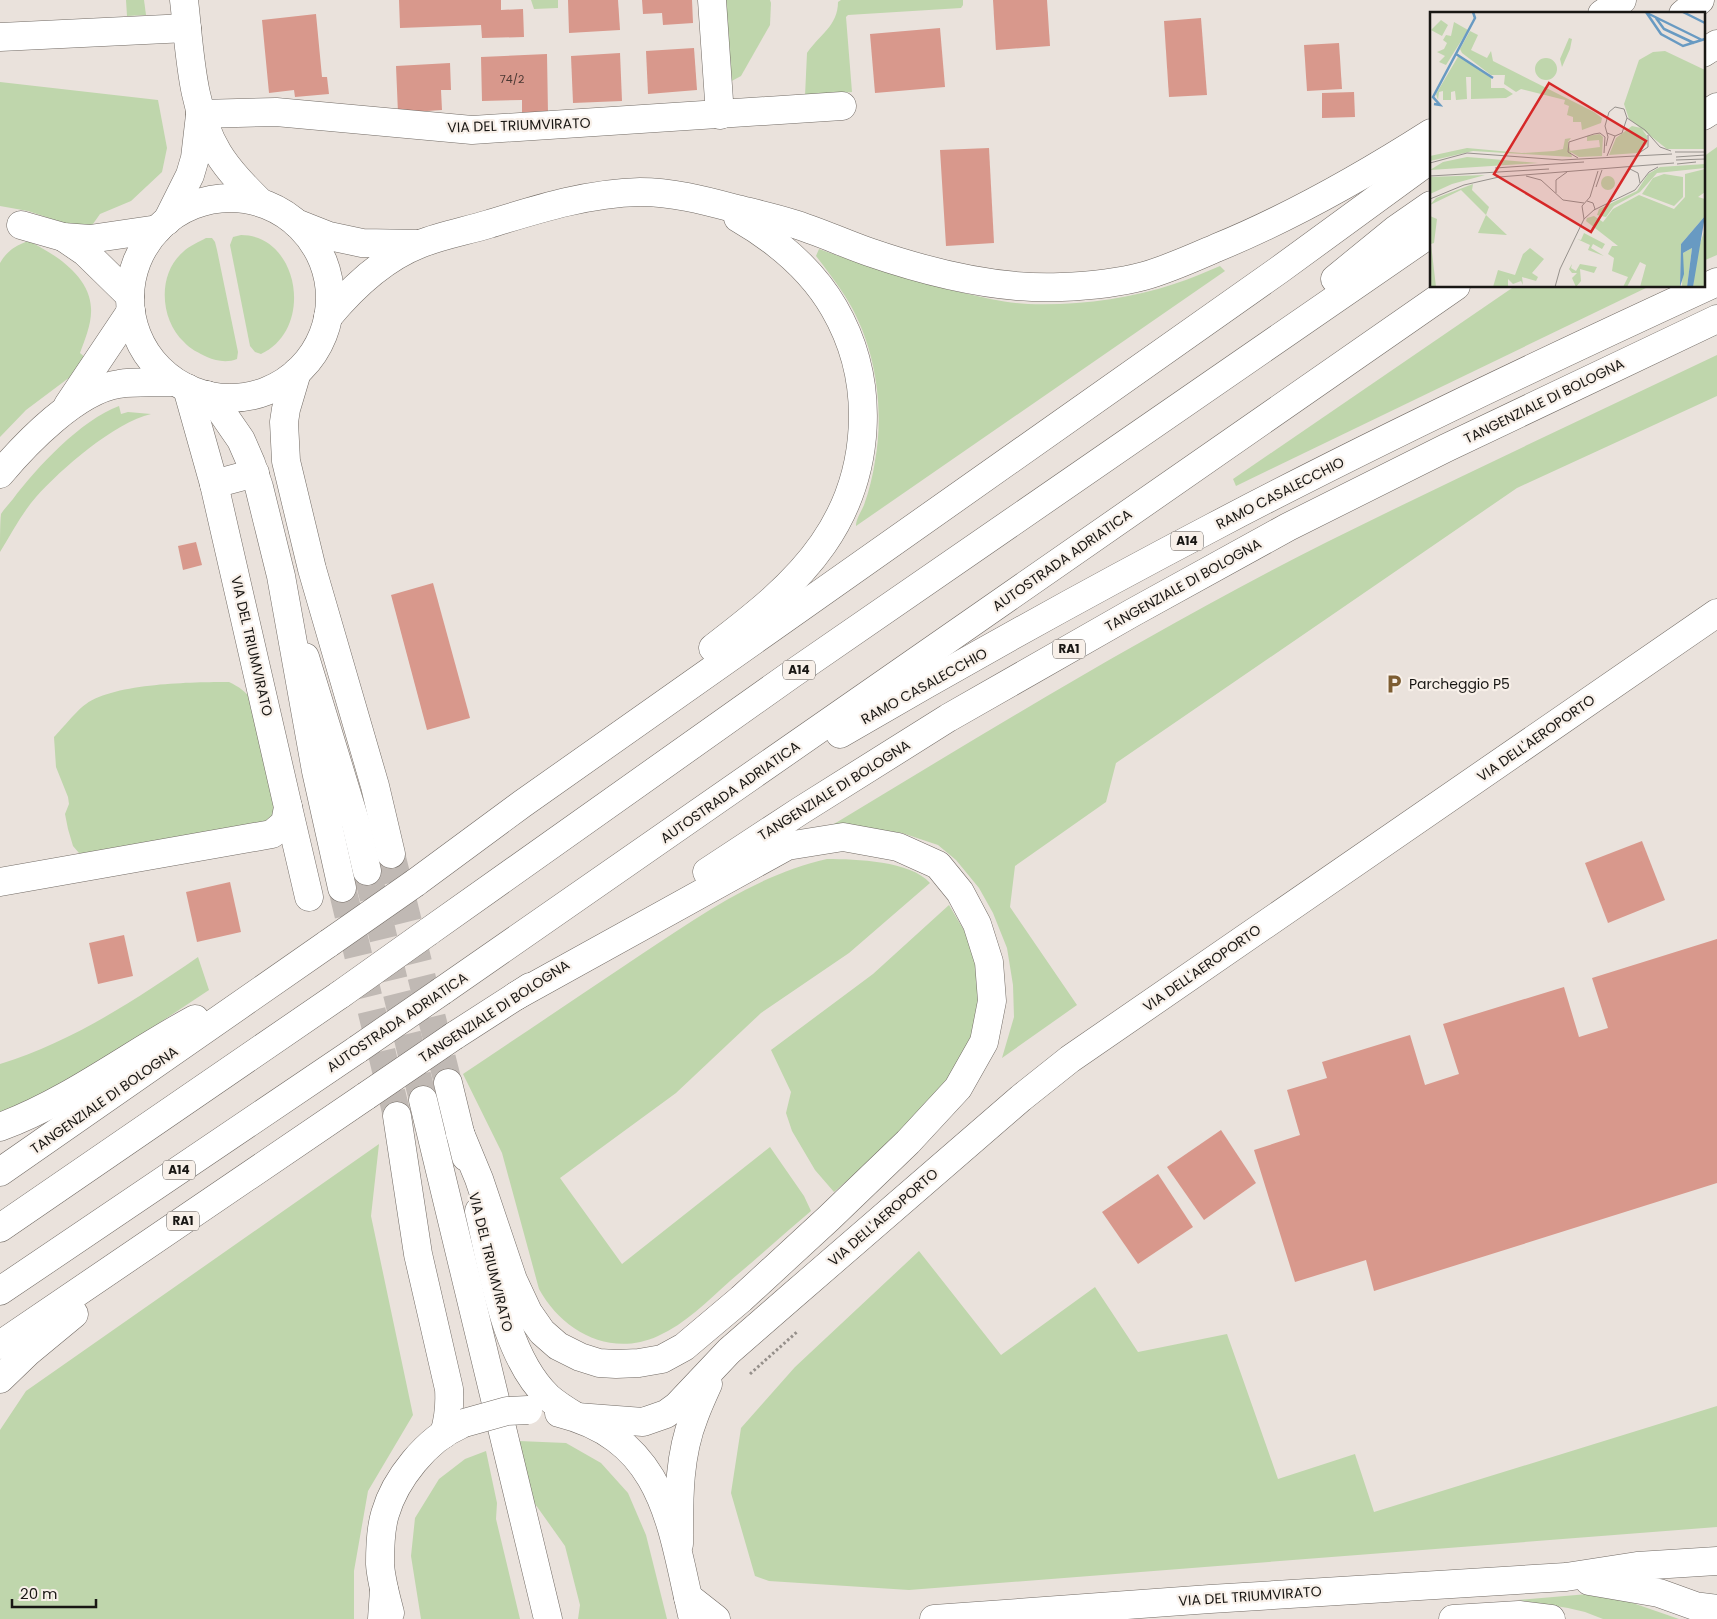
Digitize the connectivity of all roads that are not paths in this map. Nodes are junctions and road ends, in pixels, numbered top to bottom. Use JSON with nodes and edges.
{"nodes":[{"id":1,"x":184,"y":0,"type":"edge"},
{"id":2,"x":712,"y":0,"type":"edge"},
{"id":3,"x":1622,"y":0,"type":"edge"},
{"id":4,"x":1639,"y":0,"type":"edge"},
{"id":5,"x":1700,"y":0,"type":"edge"},
{"id":6,"x":1605,"y":12,"type":"edge"},
{"id":7,"x":1624,"y":12,"type":"edge"},
{"id":8,"x":1685,"y":12,"type":"edge"},
{"id":9,"x":187,"y":28,"type":"junction"},
{"id":10,"x":0,"y":37,"type":"edge"},
{"id":11,"x":1717,"y":44,"type":"edge"},
{"id":12,"x":1704,"y":52,"type":"edge"},
{"id":13,"x":842,"y":106,"type":"dead end"},
{"id":14,"x":1717,"y":107,"type":"edge"},
{"id":15,"x":200,"y":114,"type":"junction"},
{"id":16,"x":720,"y":115,"type":"junction"},
{"id":17,"x":1704,"y":115,"type":"edge"},
{"id":18,"x":1430,"y":134,"type":"edge"},
{"id":19,"x":1430,"y":160,"type":"edge"},
{"id":20,"x":698,"y":199,"type":"junction"},
{"id":21,"x":260,"y":202,"type":"junction"},
{"id":22,"x":1430,"y":206,"type":"edge"},
{"id":23,"x":296,"y":223,"type":"junction"},
{"id":24,"x":21,"y":225,"type":"dead end"},
{"id":25,"x":163,"y":225,"type":"junction"},
{"id":26,"x":1430,"y":234,"type":"edge"},
{"id":27,"x":63,"y":237,"type":"junction"},
{"id":28,"x":419,"y":244,"type":"junction"},
{"id":29,"x":1717,"y":282,"type":"edge"},
{"id":30,"x":1453,"y":288,"type":"edge"},
{"id":31,"x":131,"y":304,"type":"junction"},
{"id":32,"x":328,"y":317,"type":"junction"},
{"id":33,"x":1717,"y":319,"type":"edge"},
{"id":34,"x":297,"y":372,"type":"junction"},
{"id":35,"x":189,"y":389,"type":"junction"},
{"id":36,"x":1172,"y":411,"type":"junction"},
{"id":37,"x":61,"y":414,"type":"junction"},
{"id":38,"x":255,"y":473,"type":"junction"},
{"id":39,"x":0,"y":474,"type":"edge"},
{"id":40,"x":214,"y":484,"type":"junction"},
{"id":41,"x":312,"y":569,"type":"junction"},
{"id":42,"x":281,"y":576,"type":"junction"},
{"id":43,"x":1717,"y":613,"type":"edge"},
{"id":44,"x":522,"y":804,"type":"junction"},
{"id":45,"x":288,"y":807,"type":"junction"},
{"id":46,"x":356,"y":824,"type":"junction"},
{"id":47,"x":672,"y":832,"type":"junction"},
{"id":48,"x":392,"y":854,"type":"tunnel mouth"},
{"id":49,"x":367,"y":871,"type":"tunnel mouth"},
{"id":50,"x":0,"y":882,"type":"edge"},
{"id":51,"x":342,"y":888,"type":"tunnel mouth"},
{"id":52,"x":309,"y":897,"type":"dead end"},
{"id":53,"x":305,"y":961,"type":"junction"},
{"id":54,"x":516,"y":996,"type":"junction"},
{"id":55,"x":448,"y":1083,"type":"tunnel mouth"},
{"id":56,"x":423,"y":1100,"type":"tunnel mouth"},
{"id":57,"x":397,"y":1116,"type":"tunnel mouth"},
{"id":58,"x":0,"y":1127,"type":"edge"},
{"id":59,"x":460,"y":1133,"type":"junction"},
{"id":60,"x":294,"y":1146,"type":"junction"},
{"id":61,"x":0,"y":1172,"type":"edge"},
{"id":62,"x":0,"y":1228,"type":"edge"},
{"id":63,"x":0,"y":1292,"type":"edge"},
{"id":64,"x":0,"y":1345,"type":"edge"},
{"id":65,"x":718,"y":1363,"type":"junction"},
{"id":66,"x":0,"y":1379,"type":"edge"},
{"id":67,"x":576,"y":1418,"type":"junction"},
{"id":68,"x":454,"y":1429,"type":"junction"},
{"id":69,"x":680,"y":1560,"type":"junction"},
{"id":70,"x":1717,"y":1561,"type":"edge"},
{"id":71,"x":1566,"y":1577,"type":"junction"},
{"id":72,"x":384,"y":1590,"type":"junction"},
{"id":73,"x":690,"y":1608,"type":"edge"},
{"id":74,"x":1717,"y":1609,"type":"edge"},
{"id":75,"x":382,"y":1619,"type":"edge"},
{"id":76,"x":392,"y":1619,"type":"edge"},
{"id":77,"x":548,"y":1619,"type":"edge"},
{"id":78,"x":716,"y":1619,"type":"edge"},
{"id":79,"x":934,"y":1619,"type":"edge"},
{"id":80,"x":1453,"y":1619,"type":"edge"},
{"id":81,"x":1551,"y":1619,"type":"edge"}],
"edges":[{"from":1,"to":9,"type":"main road"},
{"from":2,"to":16,"type":"main road"},
{"from":3,"to":6,"type":"main road"},
{"from":4,"to":7,"type":"main road"},
{"from":5,"to":8,"type":"main road"},
{"from":9,"to":10,"type":"main road"},
{"from":9,"to":15,"type":"main road"},
{"from":11,"to":12,"type":"main road"},
{"from":13,"to":16,"type":"main road","name":"VIA DEL TRIUMVIRATO"},
{"from":14,"to":17,"type":"main road"},
{"from":15,"to":16,"type":"main road","name":"VIA DEL TRIUMVIRATO"},
{"from":15,"to":21,"type":"main road"},
{"from":15,"to":25,"type":"main road"},
{"from":18,"to":20,"type":"main road"},
{"from":19,"to":44,"type":"main road","name":"TANGENZIALE DI BOLOGNA"},
{"from":20,"to":28,"type":"main road"},
{"from":20,"to":44,"type":"main road"},
{"from":21,"to":23,"type":"main road"},
{"from":21,"to":25,"type":"main road"},
{"from":22,"to":36,"type":"main road","number":"A14"},
{"from":23,"to":28,"type":"main road"},
{"from":23,"to":32,"type":"main road"},
{"from":24,"to":27,"type":"main road"},
{"from":25,"to":27,"type":"main road"},
{"from":25,"to":31,"type":"main road"},
{"from":26,"to":36,"type":"main road","number":"A14"},
{"from":27,"to":31,"type":"main road"},
{"from":28,"to":32,"type":"main road"},
{"from":29,"to":47,"type":"main road","name":"RAMO CASALECCHIO","number":"A14"},
{"from":30,"to":47,"type":"main road","name":"AUTOSTRADA ADRIATICA","number":"A14"},
{"from":31,"to":35,"type":"main road"},
{"from":31,"to":37,"type":"main road"},
{"from":32,"to":34,"type":"main road"},
{"from":33,"to":54,"type":"main road","name":"TANGENZIALE DI BOLOGNA","number":"RA1"},
{"from":34,"to":35,"type":"main road"},
{"from":34,"to":41,"type":"main road"},
{"from":35,"to":37,"type":"main road"},
{"from":35,"to":38,"type":"main road"},
{"from":35,"to":40,"type":"main road","name":"VIA DEL TRIUMVIRATO"},
{"from":36,"to":62,"type":"main road","number":"A14","bridge":true},
{"from":37,"to":39,"type":"main road"},
{"from":38,"to":40,"type":"main road"},
{"from":38,"to":42,"type":"main road"},
{"from":40,"to":45,"type":"main road","name":"VIA DEL TRIUMVIRATO"},
{"from":41,"to":46,"type":"main road"},
{"from":41,"to":48,"type":"main road"},
{"from":42,"to":46,"type":"main road"},
{"from":42,"to":51,"type":"main road"},
{"from":43,"to":65,"type":"main road","name":"VIA DELL'AEROPORTO"},
{"from":44,"to":53,"type":"main road","name":"TANGENZIALE DI BOLOGNA","bridge":true},
{"from":45,"to":50,"type":"main road"},
{"from":45,"to":52,"type":"main road","name":"VIA DEL TRIUMVIRATO"},
{"from":46,"to":49,"type":"main road"},
{"from":47,"to":63,"type":"main road","name":"AUTOSTRADA ADRIATICA","number":"A14","bridge":true},
{"from":53,"to":58,"type":"main road"},
{"from":53,"to":61,"type":"main road","name":"TANGENZIALE DI BOLOGNA"},
{"from":54,"to":59,"type":"main road"},
{"from":54,"to":60,"type":"main road","name":"TANGENZIALE DI BOLOGNA","number":"RA1","bridge":true},
{"from":55,"to":59,"type":"main road","name":"VIA DEL TRIUMVIRATO"},
{"from":56,"to":77,"type":"main road","name":"VIA DEL TRIUMVIRATO"},
{"from":57,"to":68,"type":"main road"},
{"from":59,"to":67,"type":"main road","name":"VIA DEL TRIUMVIRATO"},
{"from":60,"to":64,"type":"main road","name":"TANGENZIALE DI BOLOGNA","number":"RA1"},
{"from":60,"to":66,"type":"main road"},
{"from":65,"to":67,"type":"main road","name":"VIA DELL'AEROPORTO"},
{"from":65,"to":69,"type":"main road","name":"VIA DELL'AEROPORTO"},
{"from":67,"to":68,"type":"main road","name":"VIA DEL TRIUMVIRATO","bridge":true},
{"from":67,"to":69,"type":"main road","name":"VIA DEL TRIUMVIRATO"},
{"from":68,"to":72,"type":"main road","name":"VIA DEL TRIUMVIRATO"},
{"from":69,"to":73,"type":"main road","name":"VIA DEL TRIUMVIRATO"},
{"from":70,"to":71,"type":"main road","name":"VIA DEL TRIUMVIRATO"},
{"from":71,"to":74,"type":"main road","name":"VIA DEL TRIUMVIRATO"},
{"from":71,"to":79,"type":"main road","name":"VIA DEL TRIUMVIRATO"},
{"from":72,"to":75,"type":"main road"},
{"from":72,"to":76,"type":"main road","name":"VIA DEL TRIUMVIRATO"},
{"from":73,"to":78,"type":"main road","name":"VIA DEL TRIUMVIRATO"},
{"from":80,"to":81,"type":"main road"}]}
